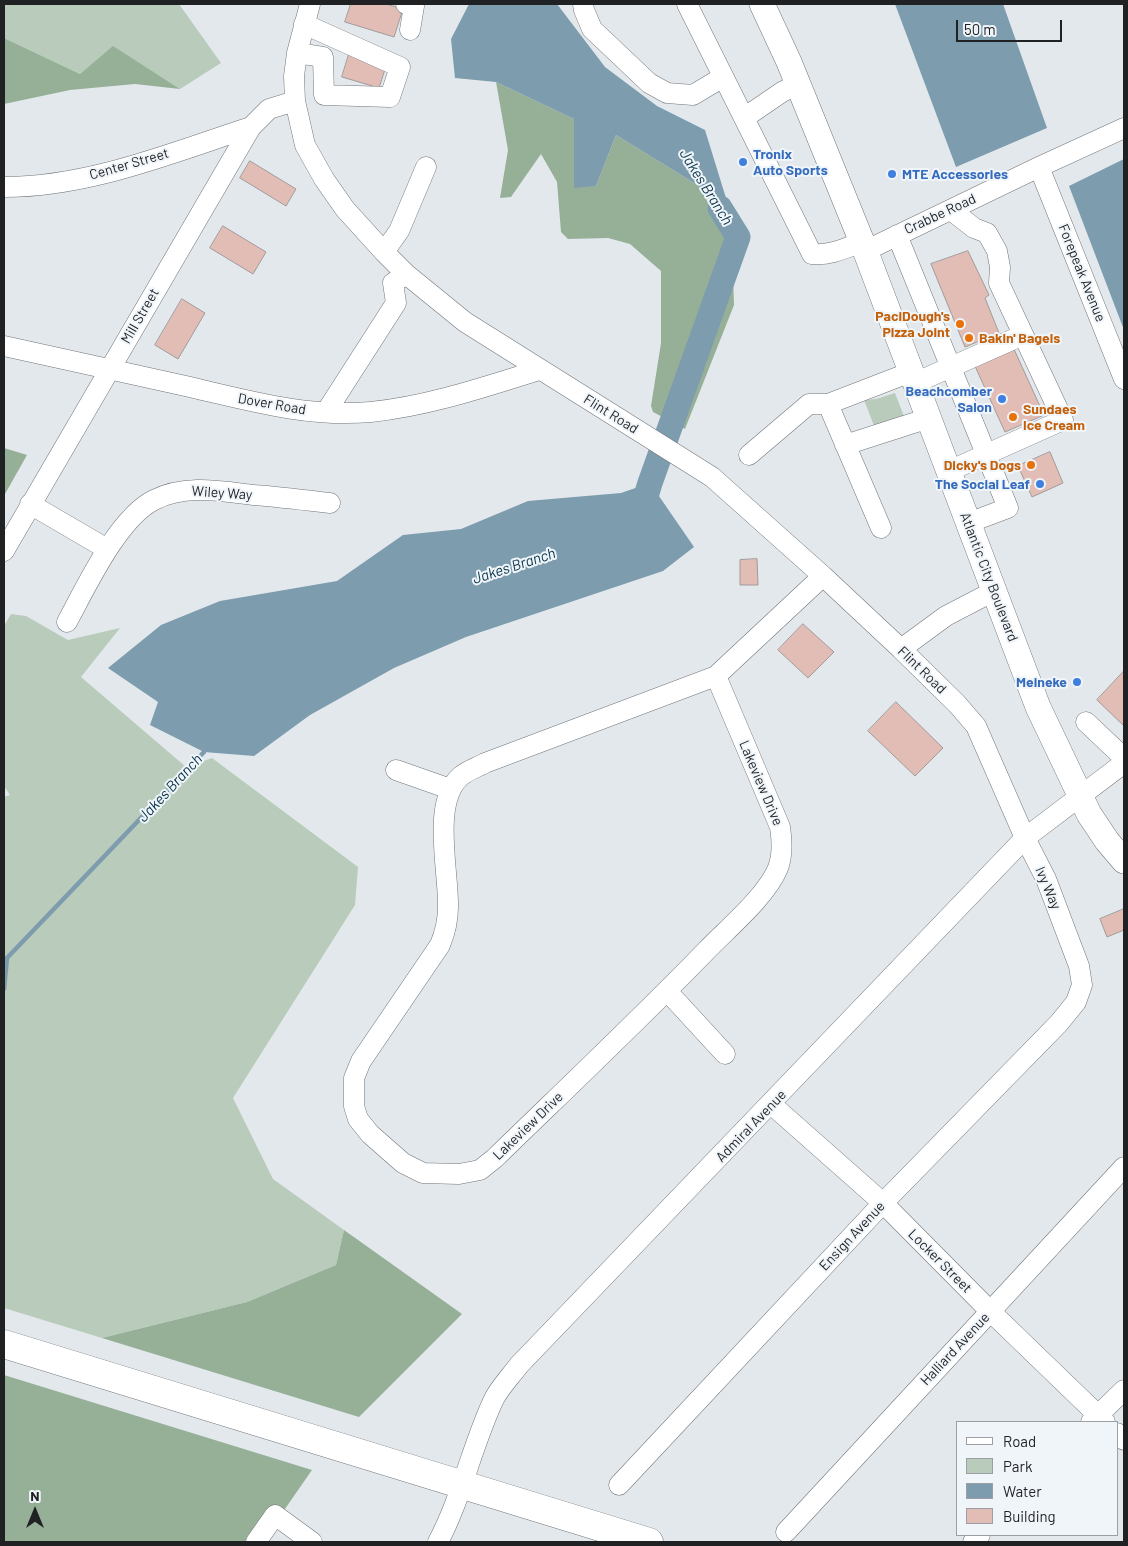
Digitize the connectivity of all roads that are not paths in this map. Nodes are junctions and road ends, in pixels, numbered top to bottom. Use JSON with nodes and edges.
{"nodes":[{"id":1,"x":310,"y":4,"type":"edge"},
{"id":2,"x":406,"y":4,"type":"edge"},
{"id":3,"x":583,"y":4,"type":"edge"},
{"id":4,"x":686,"y":4,"type":"edge"},
{"id":5,"x":762,"y":4,"type":"edge"},
{"id":6,"x":304,"y":24,"type":"junction"},
{"id":7,"x":410,"y":30,"type":"dead end"},
{"id":8,"x":328,"y":34,"type":"junction"},
{"id":9,"x":297,"y":53,"type":"junction"},
{"id":10,"x":323,"y":57,"type":"junction"},
{"id":11,"x":723,"y":77,"type":"junction"},
{"id":12,"x":798,"y":84,"type":"junction"},
{"id":13,"x":295,"y":101,"type":"junction"},
{"id":14,"x":744,"y":118,"type":"junction"},
{"id":15,"x":251,"y":127,"type":"junction"},
{"id":16,"x":1124,"y":128,"type":"edge"},
{"id":17,"x":426,"y":167,"type":"dead end"},
{"id":18,"x":1039,"y":167,"type":"junction"},
{"id":19,"x":4,"y":187,"type":"edge"},
{"id":20,"x":952,"y":210,"type":"junction"},
{"id":21,"x":896,"y":235,"type":"junction"},
{"id":22,"x":864,"y":246,"type":"junction"},
{"id":23,"x":384,"y":252,"type":"junction"},
{"id":24,"x":406,"y":274,"type":"junction"},
{"id":25,"x":1023,"y":335,"type":"junction"},
{"id":26,"x":4,"y":346,"type":"edge"},
{"id":27,"x":949,"y":367,"type":"junction"},
{"id":28,"x":109,"y":369,"type":"junction"},
{"id":29,"x":539,"y":370,"type":"junction"},
{"id":30,"x":913,"y":377,"type":"junction"},
{"id":31,"x":1124,"y":379,"type":"edge"},
{"id":32,"x":828,"y":404,"type":"junction"},
{"id":33,"x":326,"y":412,"type":"junction"},
{"id":34,"x":929,"y":418,"type":"junction"},
{"id":35,"x":846,"y":445,"type":"junction"},
{"id":36,"x":749,"y":454,"type":"dead end"},
{"id":37,"x":986,"y":456,"type":"junction"},
{"id":38,"x":949,"y":471,"type":"junction"},
{"id":39,"x":330,"y":502,"type":"dead end"},
{"id":40,"x":30,"y":504,"type":"junction"},
{"id":41,"x":968,"y":523,"type":"junction"},
{"id":42,"x":881,"y":528,"type":"dead end"},
{"id":43,"x":107,"y":549,"type":"junction"},
{"id":44,"x":4,"y":551,"type":"edge"},
{"id":45,"x":823,"y":576,"type":"junction"},
{"id":46,"x":994,"y":591,"type":"junction"},
{"id":47,"x":67,"y":622,"type":"dead end"},
{"id":48,"x":901,"y":649,"type":"junction"},
{"id":49,"x":716,"y":676,"type":"junction"},
{"id":50,"x":1086,"y":722,"type":"dead end"},
{"id":51,"x":1124,"y":758,"type":"edge"},
{"id":52,"x":1124,"y":763,"type":"edge"},
{"id":53,"x":396,"y":770,"type":"dead end"},
{"id":54,"x":450,"y":790,"type":"junction"},
{"id":55,"x":1006,"y":794,"type":"joint"},
{"id":56,"x":1081,"y":796,"type":"junction"},
{"id":57,"x":1025,"y":838,"type":"junction"},
{"id":58,"x":1124,"y":861,"type":"edge"},
{"id":59,"x":1082,"y":986,"type":"joint"},
{"id":60,"x":667,"y":991,"type":"junction"},
{"id":61,"x":725,"y":1054,"type":"dead end"},
{"id":62,"x":771,"y":1104,"type":"junction"},
{"id":63,"x":1124,"y":1167,"type":"edge"},
{"id":64,"x":883,"y":1203,"type":"junction"},
{"id":65,"x":990,"y":1311,"type":"junction"},
{"id":66,"x":4,"y":1344,"type":"edge"},
{"id":67,"x":1124,"y":1390,"type":"edge"},
{"id":68,"x":1098,"y":1420,"type":"edge"},
{"id":69,"x":463,"y":1485,"type":"junction"},
{"id":70,"x":619,"y":1485,"type":"dead end"},
{"id":71,"x":786,"y":1532,"type":"dead end"},
{"id":72,"x":256,"y":1542,"type":"edge"},
{"id":73,"x":312,"y":1542,"type":"edge"},
{"id":74,"x":438,"y":1542,"type":"edge"},
{"id":75,"x":649,"y":1542,"type":"edge"}],
"edges":[{"from":1,"to":6,"type":"street","name":"Flint Road"},
{"from":2,"to":7,"type":"street"},
{"from":3,"to":11,"type":"street"},
{"from":4,"to":11,"type":"street"},
{"from":5,"to":12,"type":"main road","name":"Atlantic City Boulevard"},
{"from":6,"to":8,"type":"street"},
{"from":6,"to":9,"type":"street","name":"Flint Road"},
{"from":8,"to":10,"type":"street"},
{"from":8,"to":10,"type":"street"},
{"from":9,"to":10,"type":"street"},
{"from":9,"to":13,"type":"street","name":"Flint Road"},
{"from":11,"to":14,"type":"street"},
{"from":12,"to":14,"type":"street"},
{"from":12,"to":22,"type":"main road","name":"Atlantic City Boulevard"},
{"from":13,"to":15,"type":"street","name":"Mill Street"},
{"from":13,"to":23,"type":"street","name":"Flint Road"},
{"from":14,"to":22,"type":"street","name":"Crabbe Road"},
{"from":15,"to":19,"type":"street","name":"Center Street"},
{"from":15,"to":28,"type":"street","name":"Mill Street"},
{"from":16,"to":18,"type":"street","name":"Crabbe Road"},
{"from":17,"to":23,"type":"street"},
{"from":18,"to":20,"type":"street","name":"Crabbe Road"},
{"from":18,"to":31,"type":"street","name":"Forepeak Avenue"},
{"from":20,"to":21,"type":"street","name":"Crabbe Road"},
{"from":20,"to":25,"type":"street"},
{"from":21,"to":22,"type":"street","name":"Crabbe Road"},
{"from":21,"to":27,"type":"street"},
{"from":22,"to":30,"type":"main road","name":"Atlantic City Boulevard"},
{"from":23,"to":24,"type":"street","name":"Flint Road"},
{"from":24,"to":29,"type":"street","name":"Flint Road"},
{"from":24,"to":33,"type":"street"},
{"from":25,"to":27,"type":"street"},
{"from":25,"to":37,"type":"street"},
{"from":26,"to":28,"type":"street","name":"Dover Road"},
{"from":27,"to":30,"type":"street"},
{"from":27,"to":37,"type":"street"},
{"from":28,"to":33,"type":"street","name":"Dover Road"},
{"from":28,"to":40,"type":"street","name":"Mill Street"},
{"from":29,"to":33,"type":"street","name":"Dover Road"},
{"from":29,"to":45,"type":"street","name":"Flint Road"},
{"from":30,"to":32,"type":"street"},
{"from":30,"to":34,"type":"main road","name":"Atlantic City Boulevard"},
{"from":32,"to":35,"type":"street"},
{"from":32,"to":36,"type":"street"},
{"from":34,"to":35,"type":"street"},
{"from":34,"to":38,"type":"main road","name":"Atlantic City Boulevard"},
{"from":35,"to":42,"type":"street"},
{"from":37,"to":38,"type":"street"},
{"from":37,"to":41,"type":"street"},
{"from":38,"to":41,"type":"main road","name":"Atlantic City Boulevard"},
{"from":39,"to":43,"type":"street","name":"Wiley Way"},
{"from":40,"to":43,"type":"street"},
{"from":40,"to":44,"type":"street","name":"Mill Street"},
{"from":41,"to":46,"type":"main road","name":"Atlantic City Boulevard"},
{"from":43,"to":47,"type":"street","name":"Wiley Way"},
{"from":45,"to":48,"type":"street","name":"Flint Road"},
{"from":45,"to":49,"type":"street"},
{"from":46,"to":48,"type":"street"},
{"from":46,"to":56,"type":"main road","name":"Atlantic City Boulevard"},
{"from":48,"to":55,"type":"street","name":"Flint Road"},
{"from":49,"to":54,"type":"street"},
{"from":49,"to":60,"type":"street","name":"Lakeview Drive"},
{"from":50,"to":51,"type":"street"},
{"from":52,"to":56,"type":"street","name":"Admiral Avenue"},
{"from":53,"to":54,"type":"street"},
{"from":54,"to":60,"type":"street","name":"Lakeview Drive"},
{"from":55,"to":57,"type":"street","name":"Ivy Way"},
{"from":56,"to":57,"type":"street","name":"Admiral Avenue"},
{"from":56,"to":58,"type":"main road","name":"Atlantic City Boulevard"},
{"from":57,"to":59,"type":"street","name":"Ivy Way"},
{"from":57,"to":62,"type":"street","name":"Admiral Avenue"},
{"from":59,"to":64,"type":"street","name":"Ensign Avenue"},
{"from":60,"to":61,"type":"street"},
{"from":62,"to":64,"type":"street","name":"Locker Street"},
{"from":62,"to":69,"type":"street","name":"Admiral Avenue"},
{"from":63,"to":65,"type":"street","name":"Halliard Avenue"},
{"from":64,"to":65,"type":"street","name":"Locker Street"},
{"from":64,"to":70,"type":"street","name":"Ensign Avenue"},
{"from":65,"to":68,"type":"street","name":"Locker Street"},
{"from":65,"to":71,"type":"street","name":"Halliard Avenue"},
{"from":66,"to":69,"type":"highway"},
{"from":67,"to":68,"type":"street"},
{"from":69,"to":74,"type":"street","name":"Admiral Avenue"},
{"from":69,"to":75,"type":"highway"},
{"from":72,"to":73,"type":"street"}]}
